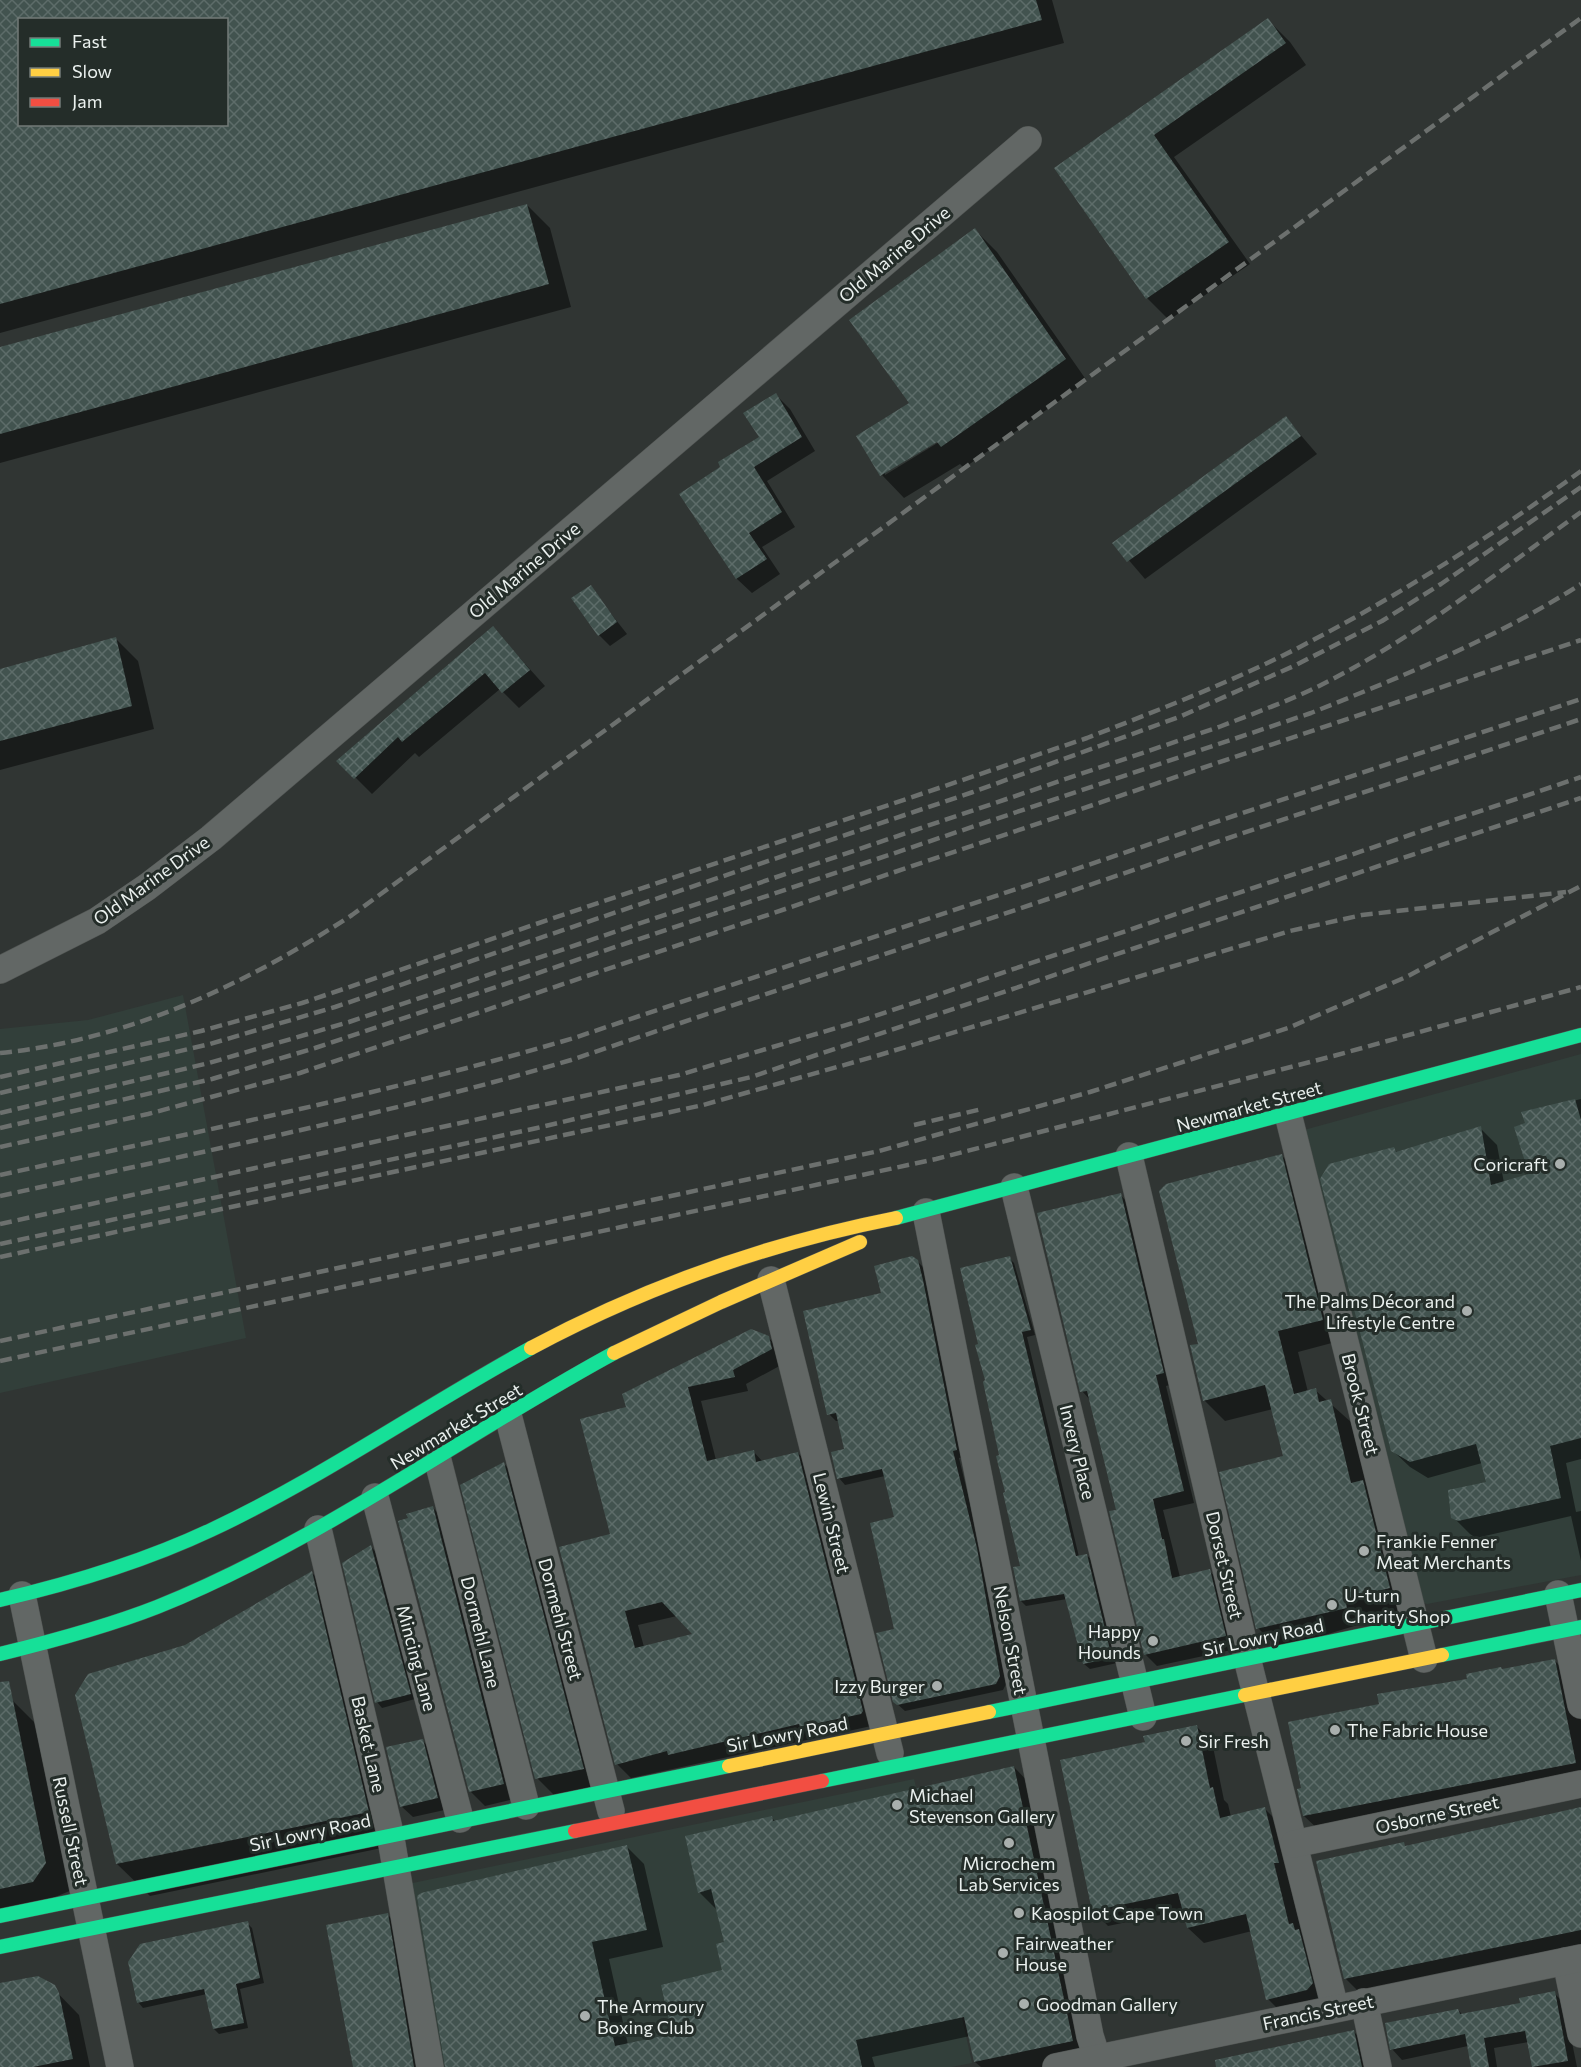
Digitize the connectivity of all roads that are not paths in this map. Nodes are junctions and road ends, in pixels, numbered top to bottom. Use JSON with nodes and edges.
{"nodes":[{"id":1,"x":1028,"y":140,"type":"dead end"},
{"id":2,"x":0,"y":970,"type":"edge"},
{"id":3,"x":1581,"y":1035,"type":"edge"},
{"id":4,"x":1288,"y":1114,"type":"junction"},
{"id":5,"x":1129,"y":1156,"type":"junction"},
{"id":6,"x":1014,"y":1187,"type":"junction"},
{"id":7,"x":926,"y":1212,"type":"junction"},
{"id":8,"x":771,"y":1280,"type":"junction"},
{"id":9,"x":508,"y":1415,"type":"junction"},
{"id":10,"x":437,"y":1457,"type":"junction"},
{"id":11,"x":375,"y":1497,"type":"junction"},
{"id":12,"x":318,"y":1529,"type":"junction"},
{"id":13,"x":1570,"y":1592,"type":"edge"},
{"id":14,"x":11,"y":1598,"type":"edge"},
{"id":15,"x":1416,"y":1624,"type":"junction"},
{"id":16,"x":1573,"y":1629,"type":"edge"},
{"id":17,"x":33,"y":1647,"type":"junction"},
{"id":18,"x":0,"y":1654,"type":"edge"},
{"id":19,"x":1247,"y":1658,"type":"junction"},
{"id":20,"x":1424,"y":1659,"type":"junction"},
{"id":21,"x":1134,"y":1681,"type":"junction"},
{"id":22,"x":1256,"y":1693,"type":"junction"},
{"id":23,"x":1023,"y":1704,"type":"junction"},
{"id":24,"x":1581,"y":1704,"type":"edge"},
{"id":25,"x":1143,"y":1717,"type":"junction"},
{"id":26,"x":885,"y":1732,"type":"junction"},
{"id":27,"x":1031,"y":1739,"type":"junction"},
{"id":28,"x":893,"y":1767,"type":"junction"},
{"id":29,"x":1581,"y":1784,"type":"edge"},
{"id":30,"x":606,"y":1789,"type":"junction"},
{"id":31,"x":526,"y":1806,"type":"junction"},
{"id":32,"x":460,"y":1819,"type":"junction"},
{"id":33,"x":614,"y":1823,"type":"junction"},
{"id":34,"x":390,"y":1833,"type":"junction"},
{"id":35,"x":1294,"y":1844,"type":"junction"},
{"id":36,"x":394,"y":1867,"type":"junction"},
{"id":37,"x":85,"y":1898,"type":"junction"},
{"id":38,"x":0,"y":1916,"type":"edge"},
{"id":39,"x":92,"y":1929,"type":"junction"},
{"id":40,"x":0,"y":1947,"type":"edge"},
{"id":41,"x":1573,"y":1960,"type":"edge"},
{"id":42,"x":1364,"y":2002,"type":"junction"},
{"id":43,"x":1335,"y":2008,"type":"junction"},
{"id":44,"x":1581,"y":2034,"type":"edge"},
{"id":45,"x":1099,"y":2063,"type":"edge"},
{"id":46,"x":120,"y":2067,"type":"edge"},
{"id":47,"x":430,"y":2067,"type":"edge"},
{"id":48,"x":1056,"y":2067,"type":"edge"},
{"id":49,"x":1378,"y":2067,"type":"edge"}],
"edges":[{"from":1,"to":2,"type":"street","name":"Old Marine Drive"},
{"from":3,"to":4,"type":"main road","name":"Newmarket Street"},
{"from":4,"to":5,"type":"main road","name":"Newmarket Street"},
{"from":4,"to":15,"type":"street","name":"Brook Street"},
{"from":5,"to":6,"type":"main road","name":"Newmarket Street"},
{"from":5,"to":19,"type":"street","name":"Dorset Street"},
{"from":6,"to":7,"type":"main road","name":"Newmarket Street"},
{"from":6,"to":21,"type":"street","name":"Invery Place"},
{"from":7,"to":8,"type":"main road","name":"Newmarket Street"},
{"from":7,"to":14,"type":"main road","name":"Newmarket Street"},
{"from":7,"to":23,"type":"street","name":"Nelson Street"},
{"from":8,"to":9,"type":"main road","name":"Newmarket Street"},
{"from":8,"to":26,"type":"street","name":"Lewin Street"},
{"from":9,"to":10,"type":"main road","name":"Newmarket Street"},
{"from":9,"to":30,"type":"street","name":"Dormehl Street"},
{"from":10,"to":11,"type":"main road","name":"Newmarket Street"},
{"from":10,"to":31,"type":"street","name":"Dormehl Lane"},
{"from":11,"to":12,"type":"main road","name":"Newmarket Street"},
{"from":11,"to":32,"type":"street","name":"Mincing Lane"},
{"from":12,"to":17,"type":"main road","name":"Newmarket Street"},
{"from":12,"to":34,"type":"street","name":"Basket Lane"},
{"from":13,"to":15,"type":"main road","name":"Sir Lowry Road"},
{"from":13,"to":16,"type":"street"},
{"from":14,"to":17,"type":"street","name":"Russell Street"},
{"from":15,"to":19,"type":"main road","name":"Sir Lowry Road"},
{"from":15,"to":20,"type":"street","name":"Brook Street"},
{"from":16,"to":20,"type":"main road"},
{"from":16,"to":24,"type":"street"},
{"from":17,"to":18,"type":"main road","name":"Newmarket Street"},
{"from":17,"to":37,"type":"street","name":"Russell Street"},
{"from":19,"to":21,"type":"main road","name":"Sir Lowry Road"},
{"from":19,"to":22,"type":"street","name":"Dorset Street"},
{"from":20,"to":22,"type":"main road"},
{"from":21,"to":23,"type":"main road","name":"Sir Lowry Road"},
{"from":21,"to":25,"type":"street","name":"Invery Place"},
{"from":22,"to":25,"type":"main road"},
{"from":22,"to":35,"type":"street","name":"Dorset Street"},
{"from":23,"to":26,"type":"main road","name":"Sir Lowry Road"},
{"from":23,"to":27,"type":"street","name":"Nelson Street"},
{"from":25,"to":27,"type":"main road"},
{"from":26,"to":28,"type":"street","name":"Lewin Street"},
{"from":26,"to":30,"type":"main road","name":"Sir Lowry Road"},
{"from":27,"to":28,"type":"main road"},
{"from":27,"to":45,"type":"street","name":"Nelson Street"},
{"from":28,"to":33,"type":"main road"},
{"from":29,"to":35,"type":"street","name":"Osborne Street"},
{"from":30,"to":31,"type":"main road","name":"Sir Lowry Road"},
{"from":30,"to":33,"type":"street","name":"Dormehl Street"},
{"from":31,"to":32,"type":"main road","name":"Sir Lowry Road"},
{"from":32,"to":34,"type":"main road","name":"Sir Lowry Road"},
{"from":33,"to":36,"type":"main road"},
{"from":34,"to":36,"type":"street","name":"Basket Lane"},
{"from":34,"to":37,"type":"main road","name":"Sir Lowry Road"},
{"from":35,"to":43,"type":"street","name":"Dorset Street"},
{"from":36,"to":39,"type":"main road"},
{"from":36,"to":47,"type":"street","name":"Basket Lane"},
{"from":37,"to":38,"type":"main road","name":"Sir Lowry Road"},
{"from":37,"to":39,"type":"street","name":"Russell Street"},
{"from":39,"to":40,"type":"main road"},
{"from":39,"to":46,"type":"street","name":"Russell Street"},
{"from":41,"to":42,"type":"street","name":"Francis Street"},
{"from":41,"to":44,"type":"street"},
{"from":42,"to":43,"type":"street","name":"Francis Street"},
{"from":42,"to":49,"type":"street"},
{"from":43,"to":45,"type":"street","name":"Francis Street"},
{"from":45,"to":48,"type":"street","name":"Francis Street"}]}
